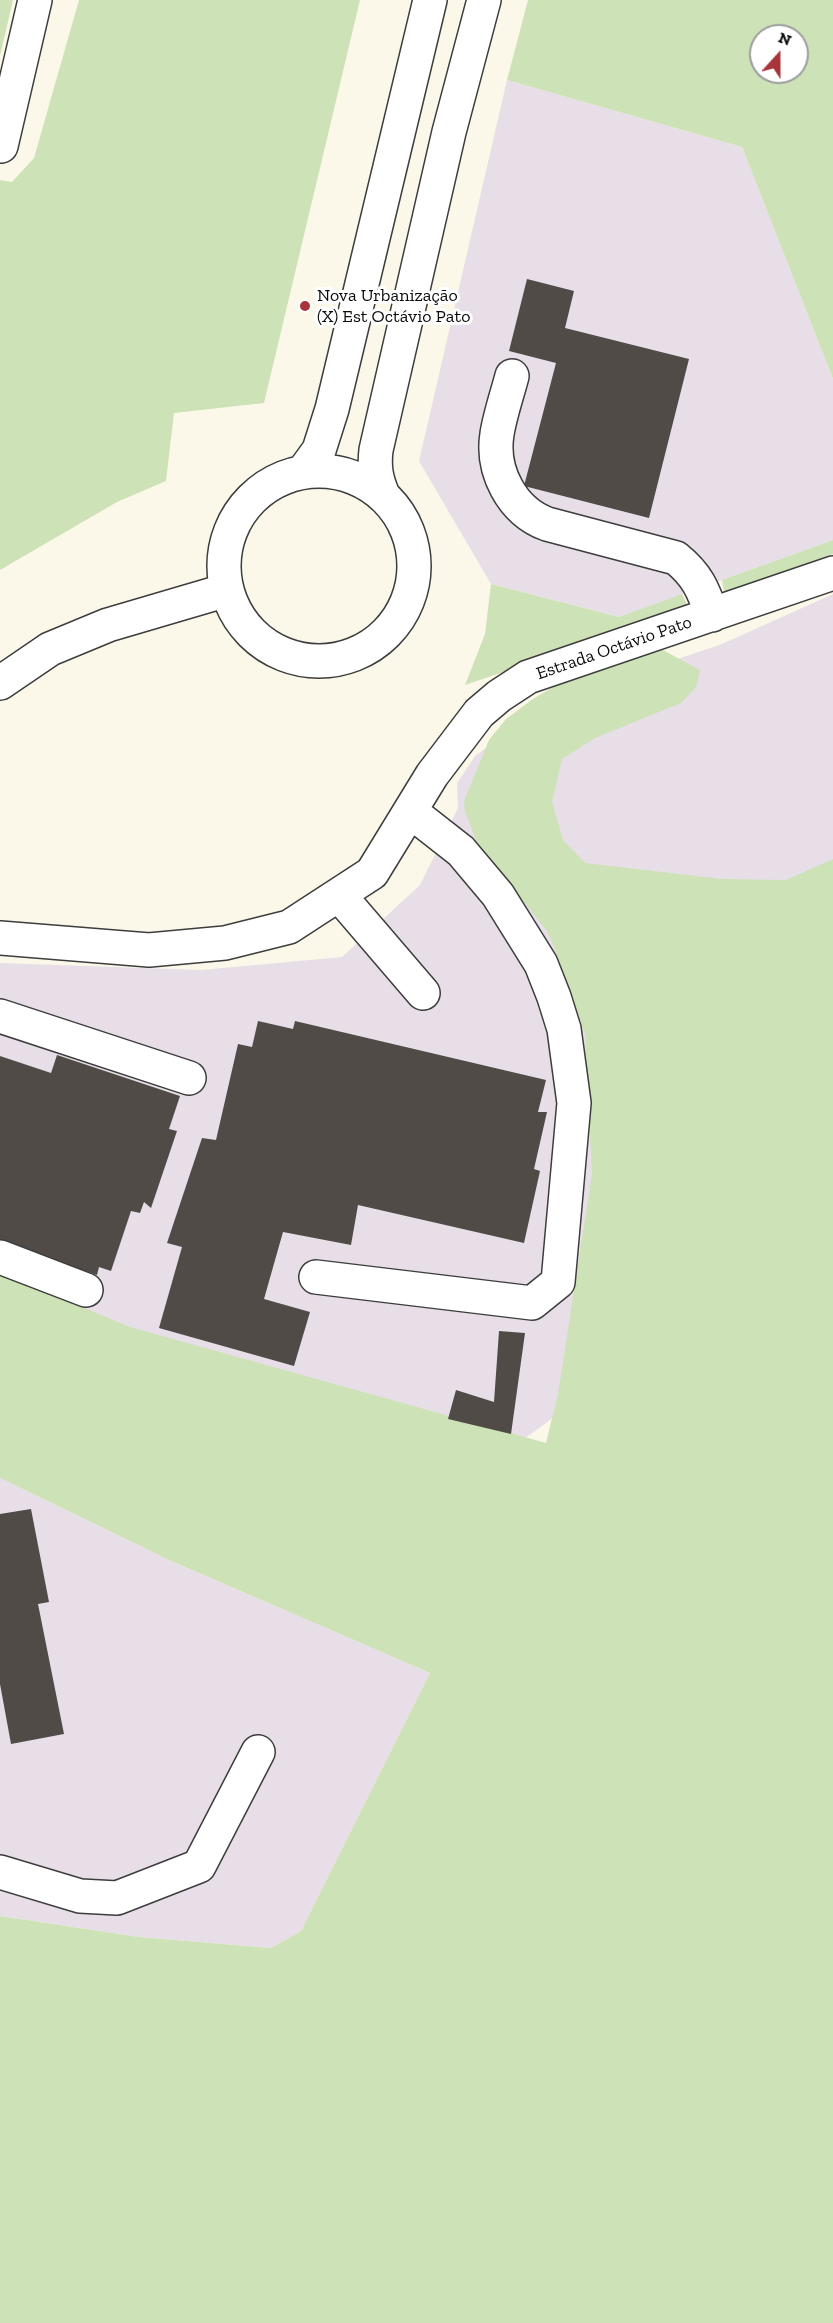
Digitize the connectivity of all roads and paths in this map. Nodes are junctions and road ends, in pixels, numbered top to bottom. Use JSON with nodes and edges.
{"nodes":[{"id":1,"x":35,"y":0,"type":"edge"},
{"id":2,"x":430,"y":0,"type":"edge"},
{"id":3,"x":484,"y":0,"type":"edge"},
{"id":4,"x":1,"y":146,"type":"edge"},
{"id":5,"x":512,"y":376,"type":"dead end"},
{"id":6,"x":303,"y":472,"type":"junction"},
{"id":7,"x":383,"y":495,"type":"junction"},
{"id":8,"x":833,"y":573,"type":"edge"},
{"id":9,"x":227,"y":590,"type":"junction"},
{"id":10,"x":712,"y":615,"type":"junction"},
{"id":11,"x":0,"y":683,"type":"edge"},
{"id":12,"x":410,"y":811,"type":"junction"},
{"id":13,"x":339,"y":895,"type":"junction"},
{"id":14,"x":0,"y":938,"type":"edge"},
{"id":15,"x":423,"y":993,"type":"dead end"},
{"id":16,"x":0,"y":1016,"type":"edge"},
{"id":17,"x":189,"y":1078,"type":"dead end"},
{"id":18,"x":0,"y":1257,"type":"edge"},
{"id":19,"x":316,"y":1276,"type":"dead end"},
{"id":20,"x":87,"y":1290,"type":"dead end"},
{"id":21,"x":258,"y":1752,"type":"dead end"},
{"id":22,"x":0,"y":1872,"type":"edge"}],
"edges":[{"from":1,"to":4,"type":"street"},
{"from":2,"to":6,"type":"street"},
{"from":3,"to":7,"type":"street"},
{"from":5,"to":10,"type":"street"},
{"from":6,"to":7,"type":"street"},
{"from":6,"to":9,"type":"street"},
{"from":7,"to":9,"type":"street"},
{"from":8,"to":10,"type":"street","name":"Estrada Octávio Pato"},
{"from":9,"to":11,"type":"street"},
{"from":10,"to":12,"type":"street","name":"Estrada Octávio Pato"},
{"from":12,"to":13,"type":"street","name":"Estrada Octávio Pato"},
{"from":12,"to":19,"type":"street"},
{"from":13,"to":14,"type":"street","name":"Estrada Octávio Pato"},
{"from":13,"to":15,"type":"street"},
{"from":16,"to":17,"type":"street"},
{"from":18,"to":20,"type":"street"},
{"from":21,"to":22,"type":"street"}]}
